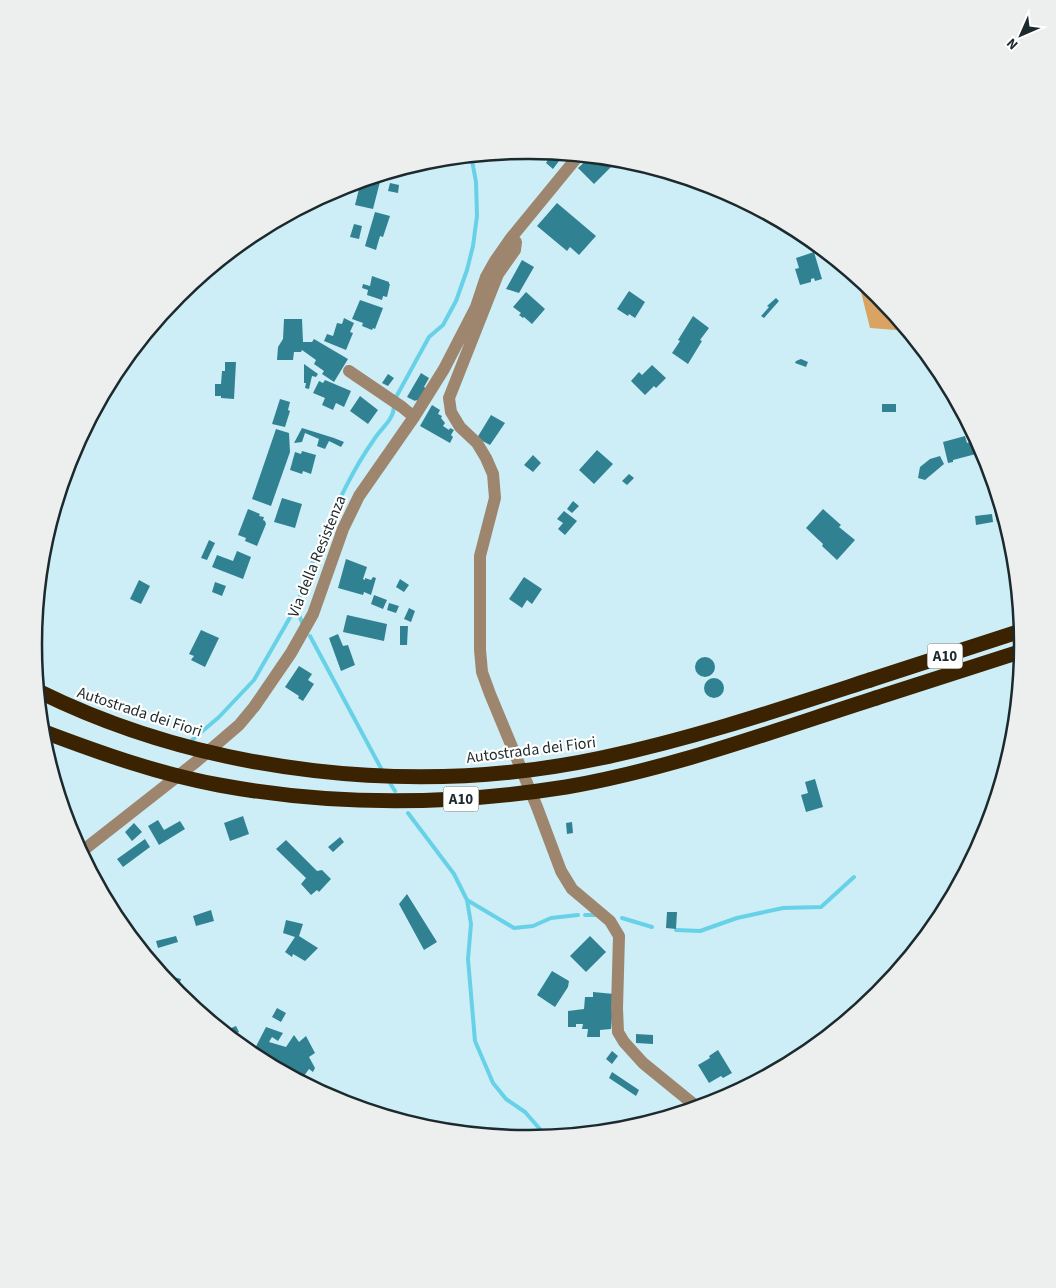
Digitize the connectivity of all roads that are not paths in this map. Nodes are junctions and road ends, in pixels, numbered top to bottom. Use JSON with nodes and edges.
{"nodes":[{"id":1,"x":574,"y":161,"type":"edge"},
{"id":2,"x":511,"y":238,"type":"junction"},
{"id":3,"x":349,"y":371,"type":"dead end"},
{"id":4,"x":414,"y":417,"type":"junction"},
{"id":5,"x":1013,"y":633,"type":"edge"},
{"id":6,"x":1013,"y":654,"type":"edge"},
{"id":7,"x":46,"y":695,"type":"edge"},
{"id":8,"x":51,"y":735,"type":"edge"},
{"id":9,"x":87,"y":847,"type":"edge"},
{"id":10,"x":691,"y":1102,"type":"edge"}],
"edges":[{"from":1,"to":2,"type":"street","name":"Via della Resistenza"},
{"from":2,"to":4,"type":"street","name":"Via della Resistenza"},
{"from":2,"to":10,"type":"street"},
{"from":3,"to":4,"type":"street"},
{"from":4,"to":9,"type":"street","name":"Via della Resistenza"},
{"from":5,"to":7,"type":"highway","name":"Autostrada dei Fiori","number":"A10","bridge":true},
{"from":6,"to":8,"type":"highway","number":"A10","bridge":true}]}
